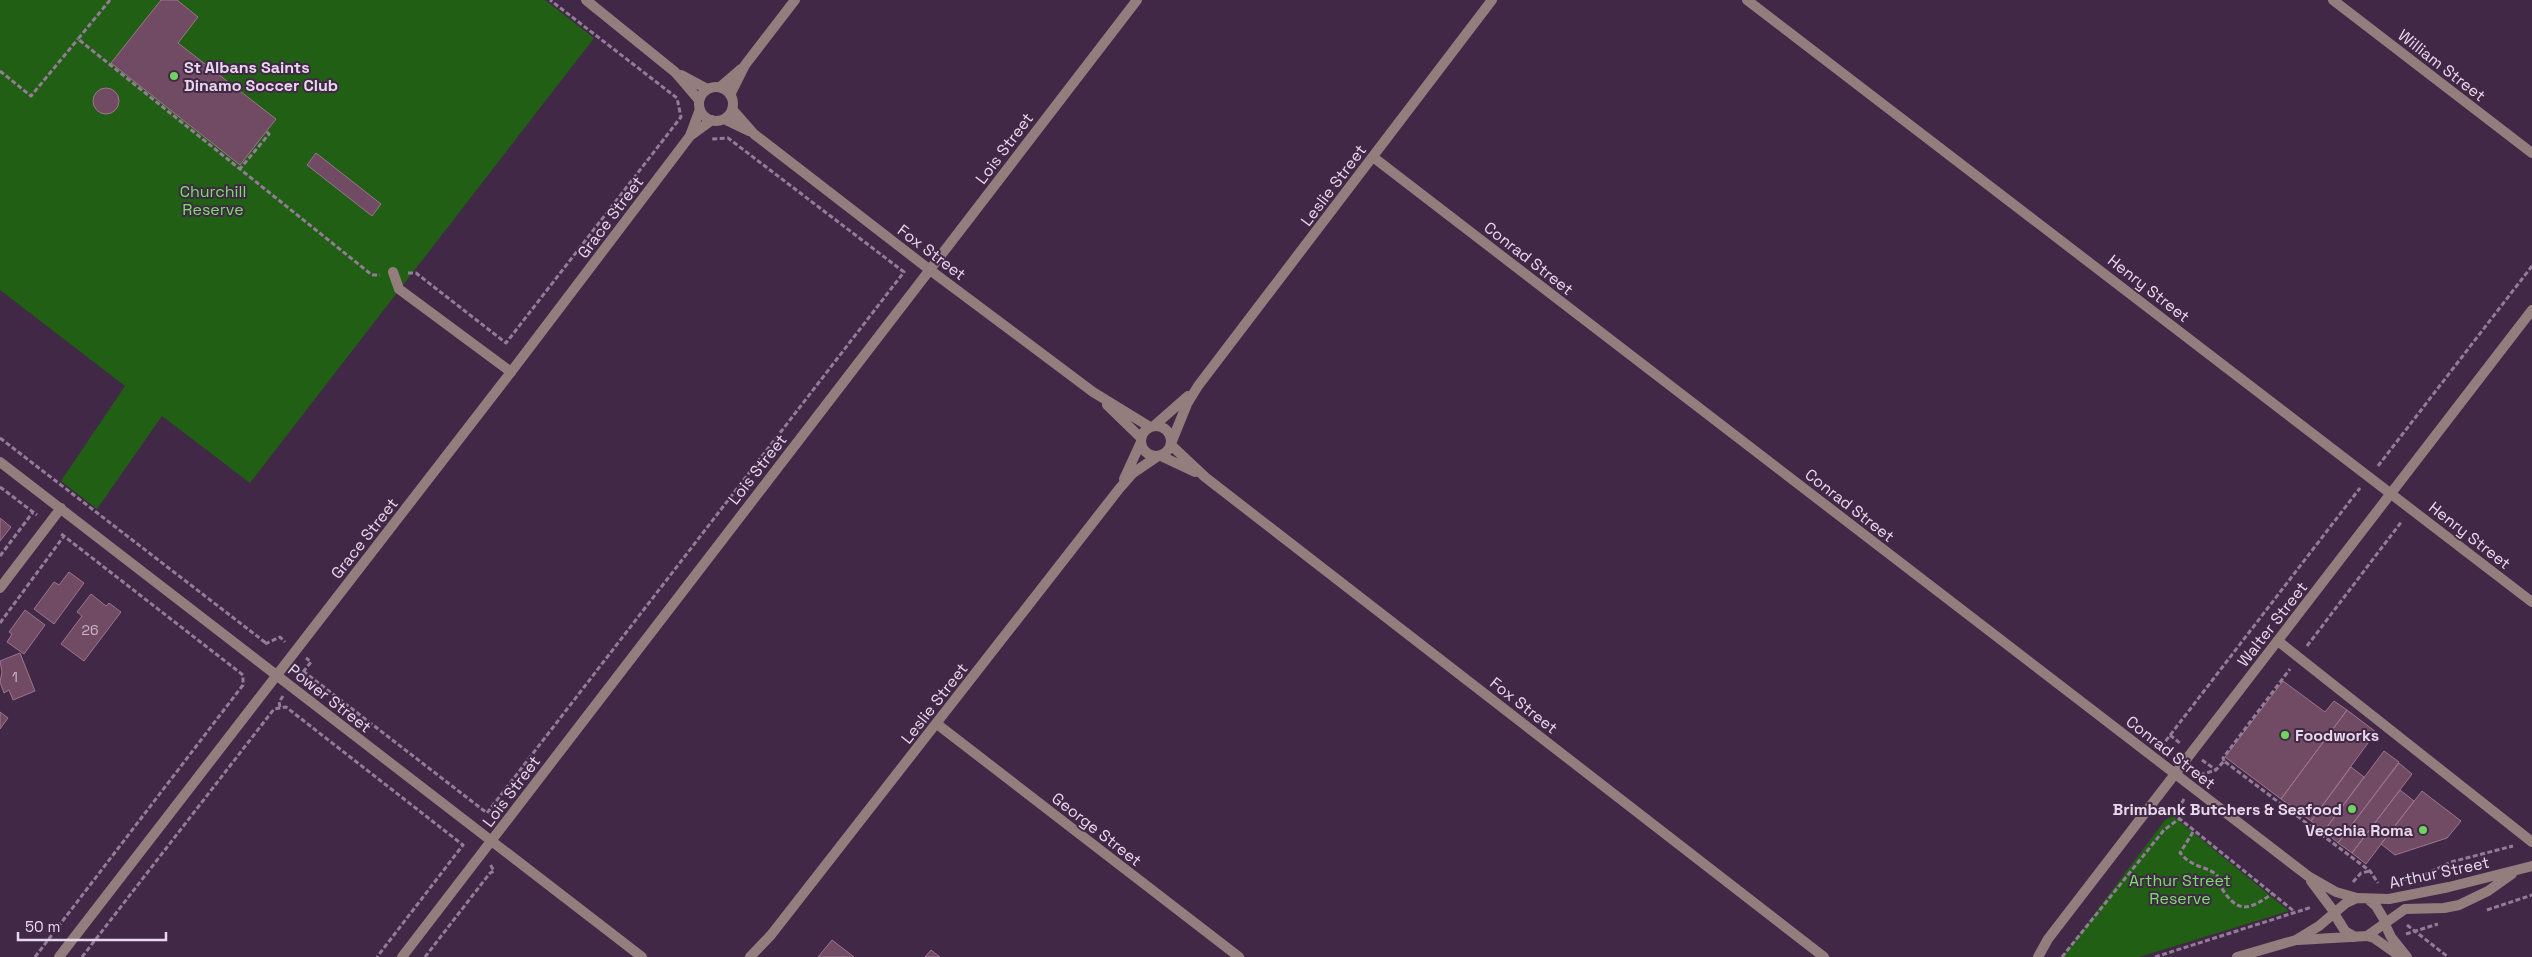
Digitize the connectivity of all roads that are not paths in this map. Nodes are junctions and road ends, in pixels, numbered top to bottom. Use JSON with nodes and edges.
{"nodes":[{"id":1,"x":586,"y":0,"type":"edge"},
{"id":2,"x":795,"y":0,"type":"edge"},
{"id":3,"x":1137,"y":0,"type":"edge"},
{"id":4,"x":1492,"y":0,"type":"edge"},
{"id":5,"x":1747,"y":0,"type":"edge"},
{"id":6,"x":2333,"y":0,"type":"edge"},
{"id":7,"x":745,"y":65,"type":"junction"},
{"id":8,"x":675,"y":72,"type":"junction"},
{"id":9,"x":720,"y":87,"type":"junction"},
{"id":10,"x":707,"y":89,"type":"junction"},
{"id":11,"x":730,"y":96,"type":"junction"},
{"id":12,"x":699,"y":105,"type":"junction"},
{"id":13,"x":732,"y":109,"type":"junction"},
{"id":14,"x":724,"y":119,"type":"junction"},
{"id":15,"x":712,"y":120,"type":"junction"},
{"id":16,"x":697,"y":127,"type":"junction"},
{"id":17,"x":754,"y":134,"type":"junction"},
{"id":18,"x":2532,"y":154,"type":"edge"},
{"id":19,"x":1374,"y":157,"type":"junction"},
{"id":20,"x":930,"y":270,"type":"junction"},
{"id":21,"x":393,"y":272,"type":"road end"},
{"id":22,"x":2532,"y":310,"type":"edge"},
{"id":23,"x":511,"y":372,"type":"junction"},
{"id":24,"x":1198,"y":386,"type":"junction"},
{"id":25,"x":1093,"y":392,"type":"junction"},
{"id":26,"x":1152,"y":426,"type":"junction"},
{"id":27,"x":1141,"y":440,"type":"junction"},
{"id":28,"x":1171,"y":443,"type":"junction"},
{"id":29,"x":1159,"y":456,"type":"junction"},
{"id":30,"x":0,"y":462,"type":"edge"},
{"id":31,"x":1205,"y":478,"type":"junction"},
{"id":32,"x":1119,"y":489,"type":"junction"},
{"id":33,"x":2392,"y":494,"type":"junction"},
{"id":34,"x":61,"y":508,"type":"junction"},
{"id":35,"x":0,"y":588,"type":"edge"},
{"id":36,"x":2532,"y":602,"type":"edge"},
{"id":37,"x":2278,"y":640,"type":"junction"},
{"id":38,"x":277,"y":675,"type":"junction"},
{"id":39,"x":937,"y":724,"type":"junction"},
{"id":40,"x":2174,"y":773,"type":"junction"},
{"id":41,"x":491,"y":841,"type":"junction"},
{"id":42,"x":2531,"y":841,"type":"edge"},
{"id":43,"x":2532,"y":866,"type":"edge"},
{"id":44,"x":2517,"y":870,"type":"junction"},
{"id":45,"x":2308,"y":876,"type":"junction"},
{"id":46,"x":2357,"y":898,"type":"junction"},
{"id":47,"x":2368,"y":899,"type":"junction"},
{"id":48,"x":2335,"y":914,"type":"junction"},
{"id":49,"x":2385,"y":922,"type":"junction"},
{"id":50,"x":771,"y":935,"type":"junction"},
{"id":51,"x":2367,"y":936,"type":"junction"},
{"id":52,"x":2356,"y":937,"type":"junction"},
{"id":53,"x":2296,"y":940,"type":"junction"},
{"id":54,"x":59,"y":957,"type":"edge"},
{"id":55,"x":402,"y":957,"type":"edge"},
{"id":56,"x":642,"y":957,"type":"edge"},
{"id":57,"x":750,"y":957,"type":"edge"},
{"id":58,"x":758,"y":957,"type":"edge"},
{"id":59,"x":1239,"y":957,"type":"edge"},
{"id":60,"x":1824,"y":957,"type":"edge"},
{"id":61,"x":2038,"y":957,"type":"edge"},
{"id":62,"x":2237,"y":957,"type":"edge"},
{"id":63,"x":2400,"y":957,"type":"edge"},
{"id":64,"x":2407,"y":957,"type":"edge"}],
"edges":[{"from":1,"to":8,"type":"street"},
{"from":2,"to":7,"type":"street"},
{"from":3,"to":20,"type":"street","name":"Lois Street"},
{"from":4,"to":19,"type":"street","name":"Leslie Street"},
{"from":5,"to":33,"type":"street","name":"Henry Street"},
{"from":6,"to":18,"type":"street","name":"William Street"},
{"from":7,"to":9,"type":"street"},
{"from":7,"to":11,"type":"street"},
{"from":8,"to":10,"type":"street"},
{"from":8,"to":12,"type":"street"},
{"from":9,"to":10,"type":"street"},
{"from":9,"to":11,"type":"street"},
{"from":10,"to":12,"type":"street"},
{"from":11,"to":13,"type":"street"},
{"from":12,"to":15,"type":"street"},
{"from":12,"to":16,"type":"street"},
{"from":13,"to":14,"type":"street"},
{"from":13,"to":17,"type":"street","name":"Fox Street"},
{"from":14,"to":15,"type":"street"},
{"from":14,"to":17,"type":"street","name":"Fox Street"},
{"from":15,"to":16,"type":"street","name":"Grace Street"},
{"from":16,"to":23,"type":"street","name":"Grace Street"},
{"from":17,"to":20,"type":"street","name":"Fox Street"},
{"from":19,"to":24,"type":"street","name":"Leslie Street"},
{"from":19,"to":40,"type":"street","name":"Conrad Street"},
{"from":20,"to":25,"type":"street","name":"Fox Street"},
{"from":20,"to":41,"type":"street","name":"Lois Street"},
{"from":21,"to":23,"type":"street"},
{"from":22,"to":33,"type":"street","name":"Walter Street"},
{"from":23,"to":38,"type":"street","name":"Grace Street"},
{"from":24,"to":26,"type":"street","name":"Leslie Street"},
{"from":24,"to":28,"type":"street","name":"Leslie Street"},
{"from":25,"to":26,"type":"street","name":"Fox Street"},
{"from":25,"to":27,"type":"street","name":"Fox Street"},
{"from":26,"to":27,"type":"street"},
{"from":26,"to":28,"type":"street"},
{"from":27,"to":29,"type":"street"},
{"from":27,"to":32,"type":"street","name":"Leslie Street"},
{"from":28,"to":29,"type":"street"},
{"from":28,"to":31,"type":"street","name":"Fox Street"},
{"from":29,"to":31,"type":"street","name":"Fox Street"},
{"from":29,"to":32,"type":"street","name":"Leslie Street"},
{"from":30,"to":34,"type":"street","name":"Power Street"},
{"from":31,"to":60,"type":"street","name":"Fox Street"},
{"from":32,"to":39,"type":"street","name":"Leslie Street"},
{"from":33,"to":36,"type":"street","name":"Henry Street"},
{"from":33,"to":37,"type":"street","name":"Walter Street"},
{"from":34,"to":35,"type":"street"},
{"from":34,"to":38,"type":"street","name":"Power Street"},
{"from":37,"to":40,"type":"street","name":"Walter Street"},
{"from":37,"to":42,"type":"street"},
{"from":38,"to":41,"type":"street","name":"Power Street"},
{"from":38,"to":54,"type":"street","name":"Grace Street"},
{"from":39,"to":50,"type":"street","name":"Leslie Street"},
{"from":39,"to":59,"type":"street","name":"George Street"},
{"from":40,"to":45,"type":"street","name":"Conrad Street"},
{"from":40,"to":61,"type":"street","name":"Walter Street"},
{"from":41,"to":55,"type":"street","name":"Lois Street"},
{"from":41,"to":56,"type":"street","name":"Power Street"},
{"from":43,"to":44,"type":"street","name":"Arthur Street"},
{"from":44,"to":47,"type":"street","name":"Arthur Street"},
{"from":44,"to":49,"type":"street","name":"Arthur Street"},
{"from":45,"to":46,"type":"street","name":"Conrad Street"},
{"from":45,"to":48,"type":"street","name":"Conrad Street"},
{"from":46,"to":47,"type":"street"},
{"from":46,"to":48,"type":"street"},
{"from":47,"to":49,"type":"street"},
{"from":48,"to":52,"type":"street"},
{"from":48,"to":53,"type":"street"},
{"from":49,"to":51,"type":"street"},
{"from":49,"to":64,"type":"street"},
{"from":50,"to":57,"type":"street","name":"Leslie Street"},
{"from":50,"to":58,"type":"street","name":"Leslie Street"},
{"from":51,"to":52,"type":"street"},
{"from":51,"to":63,"type":"street"},
{"from":52,"to":53,"type":"street"},
{"from":53,"to":62,"type":"street"}]}
